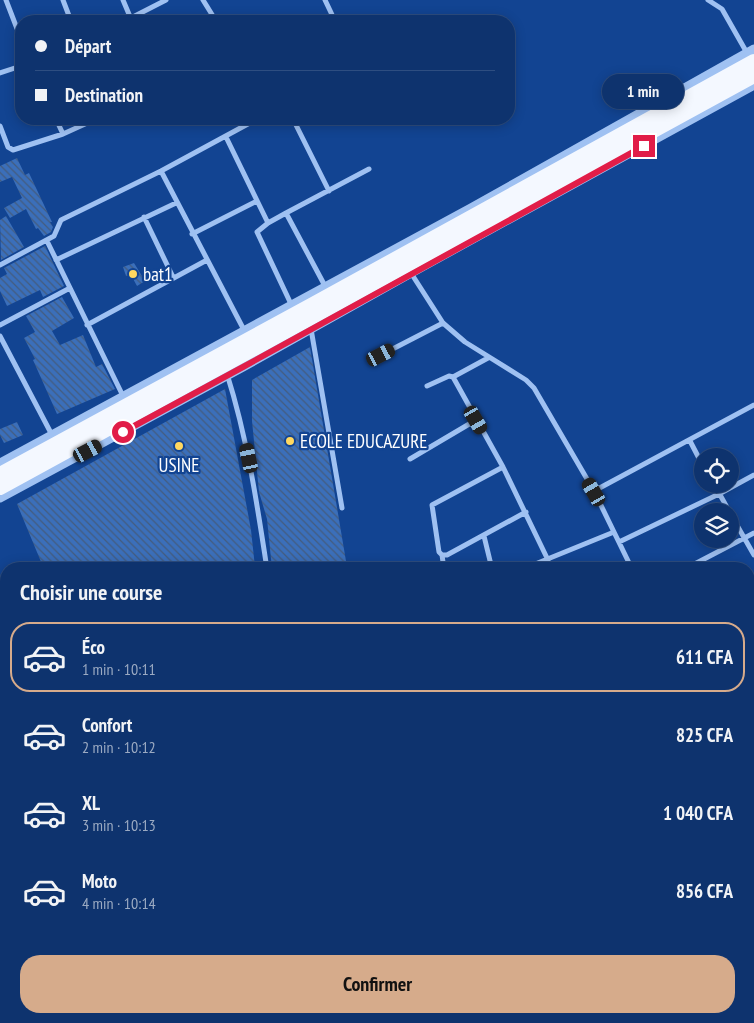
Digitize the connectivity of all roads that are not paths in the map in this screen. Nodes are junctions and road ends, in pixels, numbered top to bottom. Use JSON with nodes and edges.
{"nodes":[{"id":1,"x":6,"y":0,"type":"edge"},
{"id":2,"x":63,"y":0,"type":"edge"},
{"id":3,"x":123,"y":0,"type":"edge"},
{"id":4,"x":166,"y":0,"type":"edge"},
{"id":5,"x":203,"y":0,"type":"edge"},
{"id":6,"x":325,"y":0,"type":"edge"},
{"id":7,"x":708,"y":0,"type":"edge"},
{"id":8,"x":69,"y":15,"type":"edge"},
{"id":9,"x":127,"y":15,"type":"edge"},
{"id":10,"x":138,"y":15,"type":"edge"},
{"id":11,"x":211,"y":15,"type":"edge"},
{"id":12,"x":332,"y":15,"type":"edge"},
{"id":13,"x":15,"y":23,"type":"edge"},
{"id":14,"x":752,"y":54,"type":"edge"},
{"id":15,"x":15,"y":68,"type":"edge"},
{"id":16,"x":0,"y":73,"type":"edge"},
{"id":17,"x":754,"y":76,"type":"edge"},
{"id":18,"x":754,"y":85,"type":"edge"},
{"id":19,"x":59,"y":125,"type":"edge"},
{"id":20,"x":83,"y":125,"type":"edge"},
{"id":21,"x":247,"y":125,"type":"edge"},
{"id":22,"x":296,"y":125,"type":"edge"},
{"id":23,"x":0,"y":126,"type":"edge"},
{"id":24,"x":63,"y":134,"type":"junction"},
{"id":25,"x":226,"y":137,"type":"junction"},
{"id":26,"x":369,"y":169,"type":"dead end"},
{"id":27,"x":161,"y":171,"type":"junction"},
{"id":28,"x":329,"y":191,"type":"junction"},
{"id":29,"x":257,"y":201,"type":"junction"},
{"id":30,"x":176,"y":203,"type":"junction"},
{"id":31,"x":286,"y":213,"type":"junction"},
{"id":32,"x":144,"y":217,"type":"junction"},
{"id":33,"x":268,"y":223,"type":"junction"},
{"id":34,"x":192,"y":234,"type":"junction"},
{"id":35,"x":47,"y":241,"type":"junction"},
{"id":36,"x":56,"y":260,"type":"junction"},
{"id":37,"x":206,"y":260,"type":"junction"},
{"id":38,"x":0,"y":265,"type":"edge"},
{"id":39,"x":411,"y":273,"type":"junction"},
{"id":40,"x":174,"y":277,"type":"junction"},
{"id":41,"x":325,"y":286,"type":"junction"},
{"id":42,"x":70,"y":288,"type":"junction"},
{"id":43,"x":291,"y":304,"type":"junction"},
{"id":44,"x":443,"y":323,"type":"junction"},
{"id":45,"x":0,"y":325,"type":"edge"},
{"id":46,"x":87,"y":325,"type":"junction"},
{"id":47,"x":311,"y":329,"type":"junction"},
{"id":48,"x":244,"y":330,"type":"junction"},
{"id":49,"x":0,"y":336,"type":"edge"},
{"id":50,"x":381,"y":355,"type":"dead end"},
{"id":51,"x":488,"y":358,"type":"junction"},
{"id":52,"x":226,"y":370,"type":"junction"},
{"id":53,"x":453,"y":377,"type":"junction"},
{"id":54,"x":427,"y":386,"type":"dead end"},
{"id":55,"x":125,"y":401,"type":"junction"},
{"id":56,"x":754,"y":405,"type":"edge"},
{"id":57,"x":476,"y":420,"type":"junction"},
{"id":58,"x":52,"y":436,"type":"junction"},
{"id":59,"x":690,"y":441,"type":"junction"},
{"id":60,"x":694,"y":449,"type":"edge"},
{"id":61,"x":410,"y":459,"type":"dead end"},
{"id":62,"x":0,"y":463,"type":"edge"},
{"id":63,"x":503,"y":467,"type":"junction"},
{"id":64,"x":0,"y":474,"type":"edge"},
{"id":65,"x":754,"y":475,"type":"edge"},
{"id":66,"x":0,"y":488,"type":"edge"},
{"id":67,"x":594,"y":492,"type":"junction"},
{"id":68,"x":719,"y":494,"type":"junction"},
{"id":69,"x":0,"y":498,"type":"edge"},
{"id":70,"x":724,"y":503,"type":"edge"},
{"id":71,"x":342,"y":508,"type":"dead end"},
{"id":72,"x":526,"y":512,"type":"junction"},
{"id":73,"x":739,"y":530,"type":"edge"},
{"id":74,"x":614,"y":532,"type":"junction"},
{"id":75,"x":754,"y":534,"type":"edge"},
{"id":76,"x":484,"y":536,"type":"junction"},
{"id":77,"x":744,"y":539,"type":"junction"},
{"id":78,"x":619,"y":542,"type":"junction"},
{"id":79,"x":442,"y":555,"type":"junction"},
{"id":80,"x":754,"y":555,"type":"edge"},
{"id":81,"x":548,"y":560,"type":"junction"},
{"id":82,"x":266,"y":562,"type":"edge"},
{"id":83,"x":443,"y":562,"type":"edge"},
{"id":84,"x":490,"y":562,"type":"edge"},
{"id":85,"x":542,"y":562,"type":"edge"},
{"id":86,"x":629,"y":562,"type":"edge"},
{"id":87,"x":703,"y":562,"type":"edge"}],
"edges":[{"from":1,"to":13,"type":"street"},
{"from":2,"to":8,"type":"street"},
{"from":3,"to":9,"type":"street"},
{"from":4,"to":10,"type":"street"},
{"from":5,"to":11,"type":"street"},
{"from":6,"to":12,"type":"street"},
{"from":7,"to":14,"type":"street"},
{"from":14,"to":41,"type":"street"},
{"from":14,"to":55,"type":"highway"},
{"from":15,"to":16,"type":"street"},
{"from":17,"to":52,"type":"highway"},
{"from":18,"to":39,"type":"street"},
{"from":19,"to":24,"type":"street"},
{"from":20,"to":24,"type":"street"},
{"from":21,"to":25,"type":"street"},
{"from":22,"to":28,"type":"street"},
{"from":23,"to":24,"type":"street"},
{"from":25,"to":27,"type":"street"},
{"from":25,"to":29,"type":"street"},
{"from":26,"to":28,"type":"street"},
{"from":27,"to":30,"type":"street"},
{"from":27,"to":35,"type":"street"},
{"from":28,"to":31,"type":"street"},
{"from":29,"to":33,"type":"street"},
{"from":29,"to":34,"type":"street"},
{"from":30,"to":32,"type":"street"},
{"from":30,"to":34,"type":"street"},
{"from":31,"to":33,"type":"street"},
{"from":31,"to":41,"type":"street"},
{"from":32,"to":36,"type":"street"},
{"from":32,"to":40,"type":"street"},
{"from":33,"to":43,"type":"street"},
{"from":34,"to":37,"type":"street"},
{"from":35,"to":36,"type":"street"},
{"from":35,"to":38,"type":"street"},
{"from":36,"to":42,"type":"street"},
{"from":37,"to":40,"type":"street"},
{"from":37,"to":48,"type":"street"},
{"from":39,"to":44,"type":"street"},
{"from":39,"to":47,"type":"street"},
{"from":40,"to":46,"type":"street"},
{"from":41,"to":43,"type":"street"},
{"from":42,"to":45,"type":"street"},
{"from":42,"to":46,"type":"street"},
{"from":43,"to":48,"type":"street"},
{"from":44,"to":50,"type":"street"},
{"from":44,"to":51,"type":"street"},
{"from":46,"to":55,"type":"street"},
{"from":47,"to":52,"type":"street"},
{"from":47,"to":71,"type":"street"},
{"from":48,"to":55,"type":"street"},
{"from":49,"to":58,"type":"street"},
{"from":51,"to":53,"type":"street"},
{"from":51,"to":67,"type":"street"},
{"from":52,"to":66,"type":"highway"},
{"from":52,"to":69,"type":"street"},
{"from":52,"to":82,"type":"street"},
{"from":53,"to":54,"type":"street"},
{"from":53,"to":57,"type":"street"},
{"from":55,"to":58,"type":"street"},
{"from":55,"to":64,"type":"highway"},
{"from":56,"to":59,"type":"street"},
{"from":57,"to":61,"type":"street"},
{"from":57,"to":63,"type":"street"},
{"from":58,"to":62,"type":"street"},
{"from":59,"to":60,"type":"street"},
{"from":59,"to":67,"type":"street"},
{"from":63,"to":72,"type":"street"},
{"from":63,"to":79,"type":"street"},
{"from":65,"to":68,"type":"street"},
{"from":67,"to":74,"type":"street"},
{"from":68,"to":70,"type":"street"},
{"from":68,"to":78,"type":"street"},
{"from":72,"to":76,"type":"street"},
{"from":72,"to":81,"type":"street"},
{"from":73,"to":77,"type":"street"},
{"from":74,"to":78,"type":"street"},
{"from":74,"to":81,"type":"street"},
{"from":75,"to":77,"type":"street"},
{"from":76,"to":79,"type":"street"},
{"from":76,"to":84,"type":"street"},
{"from":77,"to":80,"type":"street"},
{"from":77,"to":87,"type":"street"},
{"from":78,"to":86,"type":"street"},
{"from":79,"to":83,"type":"street"},
{"from":81,"to":85,"type":"street"}]}
